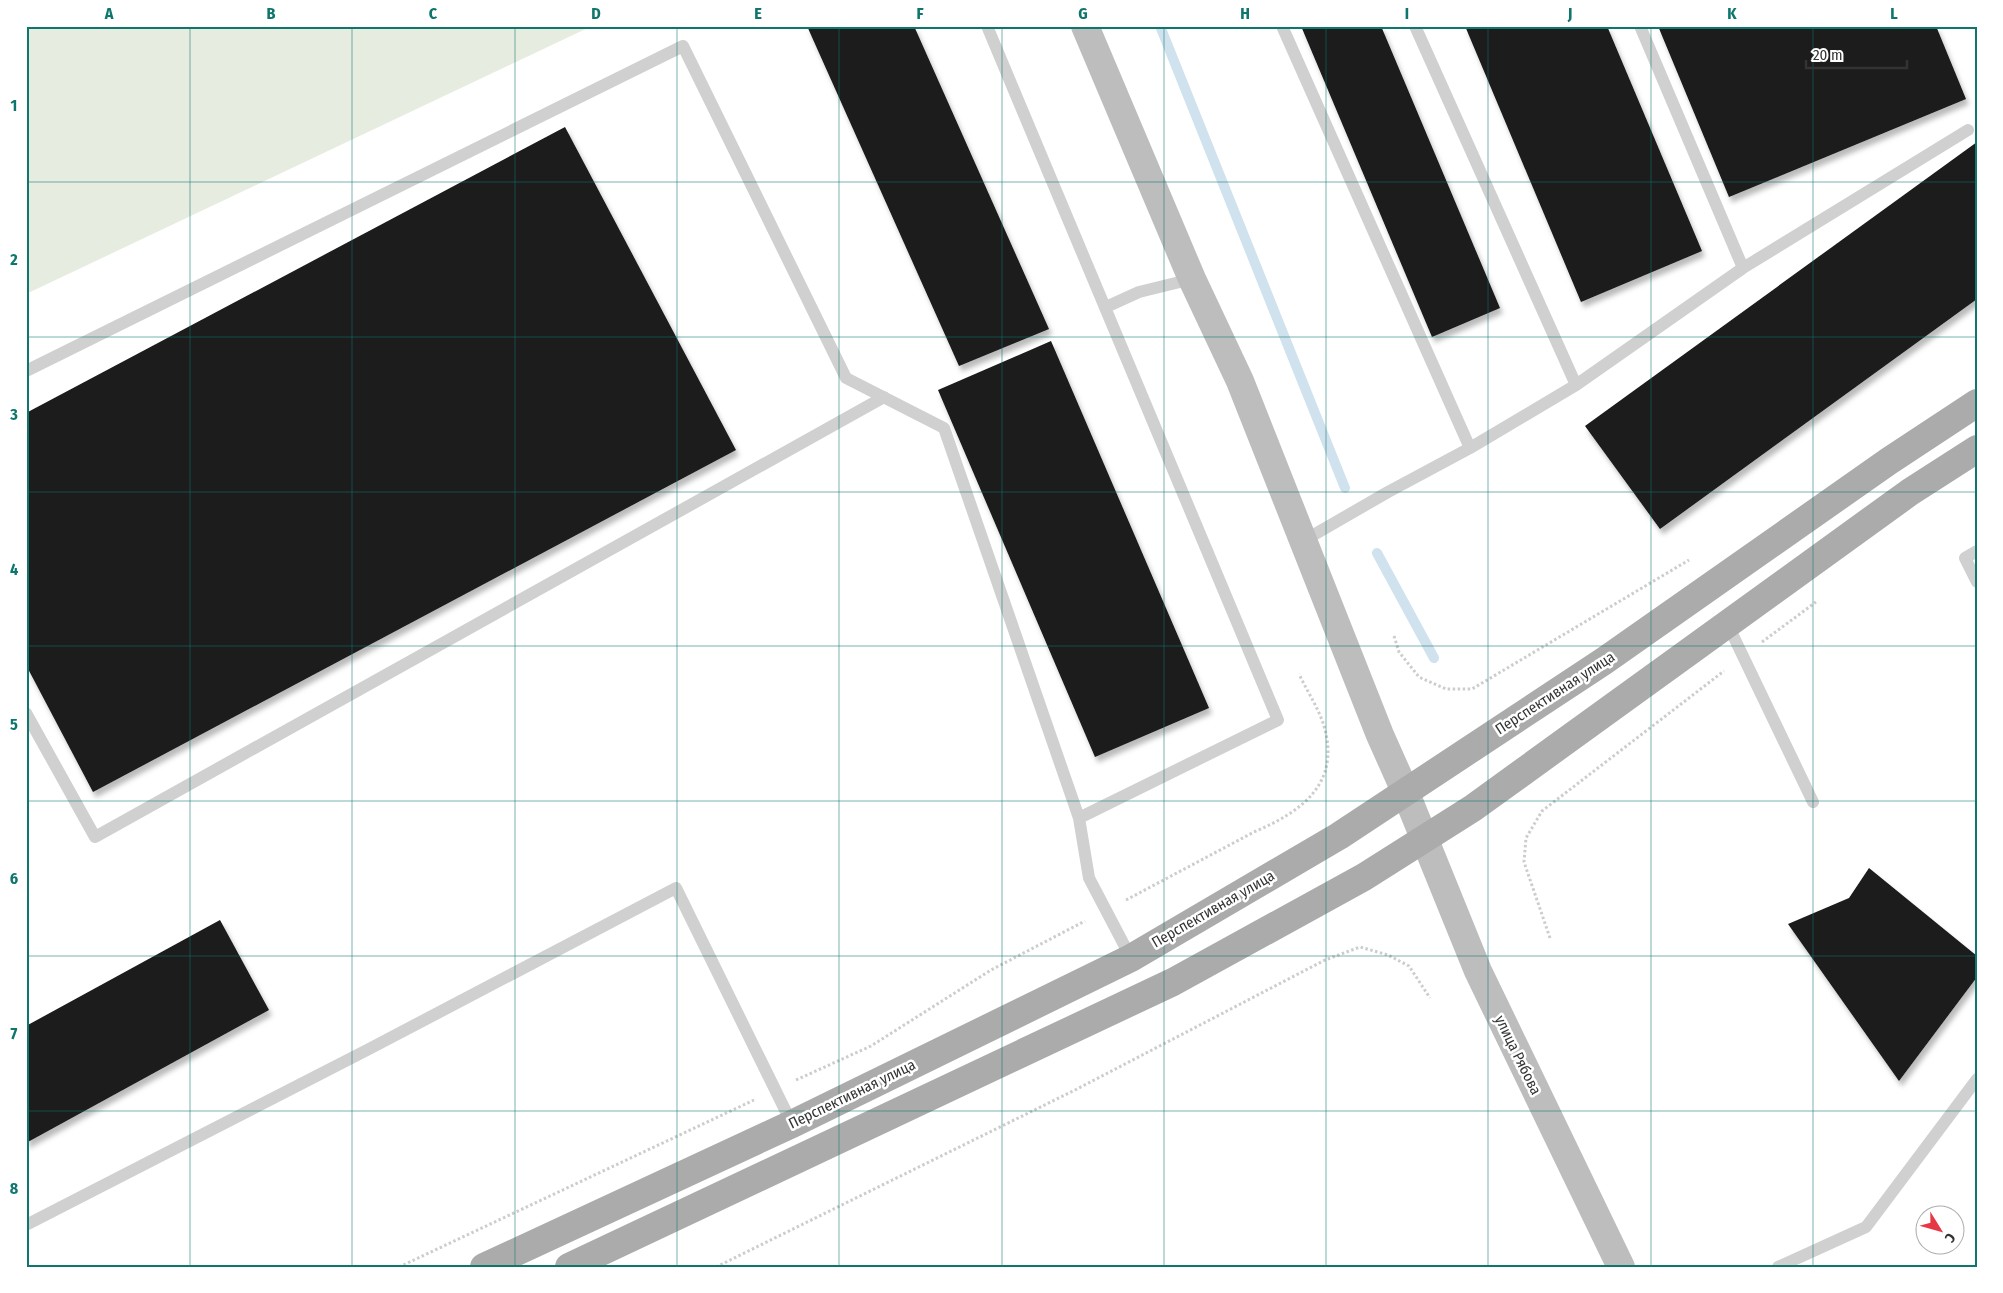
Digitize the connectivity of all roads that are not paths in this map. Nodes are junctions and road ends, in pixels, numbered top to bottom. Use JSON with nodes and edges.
{"nodes":[{"id":1,"x":987,"y":26,"type":"edge"},
{"id":2,"x":1086,"y":26,"type":"edge"},
{"id":3,"x":1282,"y":26,"type":"edge"},
{"id":4,"x":1415,"y":26,"type":"edge"},
{"id":5,"x":1640,"y":26,"type":"edge"},
{"id":6,"x":1968,"y":130,"type":"dead end"},
{"id":7,"x":1743,"y":268,"type":"junction"},
{"id":8,"x":1192,"y":278,"type":"junction"},
{"id":9,"x":1106,"y":307,"type":"junction"},
{"id":10,"x":26,"y":371,"type":"edge"},
{"id":11,"x":1576,"y":385,"type":"junction"},
{"id":12,"x":884,"y":397,"type":"junction"},
{"id":13,"x":1977,"y":403,"type":"edge"},
{"id":14,"x":1470,"y":448,"type":"junction"},
{"id":15,"x":1977,"y":448,"type":"edge"},
{"id":16,"x":1303,"y":541,"type":"junction"},
{"id":17,"x":1977,"y":551,"type":"edge"},
{"id":18,"x":1977,"y":582,"type":"edge"},
{"id":19,"x":1728,"y":624,"type":"junction"},
{"id":20,"x":26,"y":713,"type":"edge"},
{"id":21,"x":1405,"y":791,"type":"junction"},
{"id":22,"x":1813,"y":802,"type":"dead end"},
{"id":23,"x":1079,"y":818,"type":"junction"},
{"id":24,"x":1424,"y":839,"type":"junction"},
{"id":25,"x":1130,"y":958,"type":"junction"},
{"id":26,"x":1977,"y":1079,"type":"edge"},
{"id":27,"x":792,"y":1124,"type":"junction"},
{"id":28,"x":26,"y":1224,"type":"edge"},
{"id":29,"x":484,"y":1267,"type":"edge"},
{"id":30,"x":569,"y":1267,"type":"edge"},
{"id":31,"x":1621,"y":1267,"type":"edge"},
{"id":32,"x":1778,"y":1267,"type":"edge"}],
"edges":[{"from":1,"to":9,"type":"lane"},
{"from":2,"to":8,"type":"main road","name":"улица Рябова"},
{"from":3,"to":14,"type":"lane"},
{"from":4,"to":11,"type":"lane"},
{"from":5,"to":7,"type":"lane"},
{"from":6,"to":7,"type":"lane"},
{"from":7,"to":11,"type":"lane"},
{"from":8,"to":9,"type":"lane"},
{"from":8,"to":16,"type":"main road","name":"улица Рябова"},
{"from":9,"to":23,"type":"lane"},
{"from":10,"to":12,"type":"lane"},
{"from":11,"to":14,"type":"lane"},
{"from":12,"to":20,"type":"lane"},
{"from":12,"to":23,"type":"lane"},
{"from":13,"to":21,"type":"main road","name":"Перспективная улица"},
{"from":14,"to":16,"type":"lane"},
{"from":15,"to":19,"type":"main road"},
{"from":16,"to":21,"type":"main road","name":"улица Рябова"},
{"from":17,"to":18,"type":"lane"},
{"from":19,"to":22,"type":"lane"},
{"from":19,"to":24,"type":"main road"},
{"from":21,"to":24,"type":"main road","name":"улица Рябова"},
{"from":21,"to":25,"type":"main road","name":"Перспективная улица"},
{"from":23,"to":25,"type":"lane"},
{"from":24,"to":30,"type":"main road"},
{"from":24,"to":31,"type":"main road","name":"улица Рябова"},
{"from":25,"to":27,"type":"main road","name":"Перспективная улица"},
{"from":26,"to":32,"type":"lane"},
{"from":27,"to":28,"type":"lane"},
{"from":27,"to":29,"type":"main road","name":"Перспективная улица"}]}
